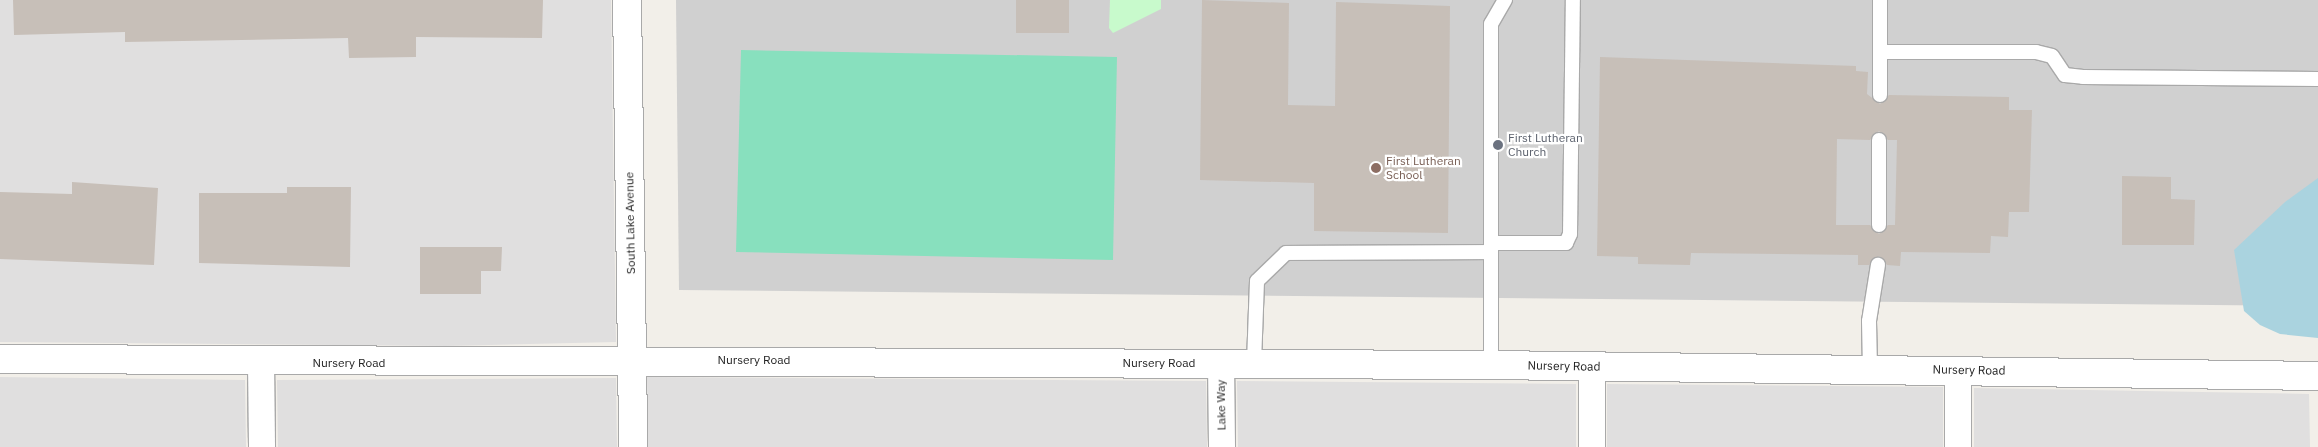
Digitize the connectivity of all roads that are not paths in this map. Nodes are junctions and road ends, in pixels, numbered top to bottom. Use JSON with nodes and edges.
{"nodes":[{"id":1,"x":627,"y":0,"type":"edge"},
{"id":2,"x":1505,"y":0,"type":"edge"},
{"id":3,"x":1573,"y":0,"type":"edge"},
{"id":4,"x":1880,"y":0,"type":"edge"},
{"id":5,"x":1880,"y":52,"type":"junction"},
{"id":6,"x":2318,"y":79,"type":"edge"},
{"id":7,"x":1880,"y":94,"type":"dead end"},
{"id":8,"x":1879,"y":140,"type":"dead end"},
{"id":9,"x":1879,"y":225,"type":"dead end"},
{"id":10,"x":1491,"y":247,"type":"junction"},
{"id":11,"x":1878,"y":265,"type":"dead end"},
{"id":12,"x":0,"y":360,"type":"edge"},
{"id":13,"x":632,"y":360,"type":"junction"},
{"id":14,"x":261,"y":362,"type":"junction"},
{"id":15,"x":1221,"y":363,"type":"junction"},
{"id":16,"x":1254,"y":363,"type":"junction"},
{"id":17,"x":1491,"y":365,"type":"junction"},
{"id":18,"x":1592,"y":366,"type":"junction"},
{"id":19,"x":1870,"y":369,"type":"junction"},
{"id":20,"x":1958,"y":370,"type":"junction"},
{"id":21,"x":2318,"y":376,"type":"edge"},
{"id":22,"x":262,"y":447,"type":"edge"},
{"id":23,"x":633,"y":447,"type":"edge"},
{"id":24,"x":1222,"y":447,"type":"edge"},
{"id":25,"x":1592,"y":447,"type":"edge"},
{"id":26,"x":1958,"y":447,"type":"edge"}],
"edges":[{"from":1,"to":13,"type":"street","name":"South Lake Avenue"},
{"from":2,"to":10,"type":"lane"},
{"from":3,"to":10,"type":"lane"},
{"from":4,"to":5,"type":"lane"},
{"from":5,"to":6,"type":"lane"},
{"from":5,"to":7,"type":"lane"},
{"from":8,"to":9,"type":"lane"},
{"from":10,"to":16,"type":"lane"},
{"from":10,"to":17,"type":"lane"},
{"from":11,"to":19,"type":"lane"},
{"from":12,"to":14,"type":"street","name":"Nursery Road"},
{"from":13,"to":14,"type":"street","name":"Nursery Road"},
{"from":13,"to":15,"type":"street","name":"Nursery Road"},
{"from":13,"to":23,"type":"street","name":"South Lake Avenue"},
{"from":14,"to":22,"type":"street"},
{"from":15,"to":16,"type":"street","name":"Nursery Road"},
{"from":15,"to":24,"type":"street","name":"Lake Way"},
{"from":16,"to":17,"type":"street","name":"Nursery Road"},
{"from":17,"to":18,"type":"street","name":"Nursery Road"},
{"from":18,"to":19,"type":"street","name":"Nursery Road"},
{"from":18,"to":25,"type":"street"},
{"from":19,"to":20,"type":"street","name":"Nursery Road"},
{"from":20,"to":21,"type":"street","name":"Nursery Road"},
{"from":20,"to":26,"type":"street"}]}
